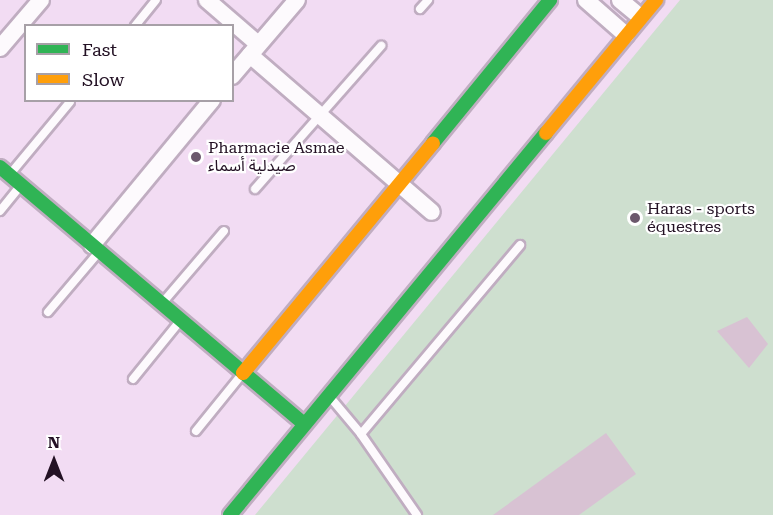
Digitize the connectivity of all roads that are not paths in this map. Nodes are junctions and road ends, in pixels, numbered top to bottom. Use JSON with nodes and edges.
{"nodes":[{"id":1,"x":41,"y":0,"type":"edge"},
{"id":2,"x":156,"y":0,"type":"edge"},
{"id":3,"x":207,"y":0,"type":"edge"},
{"id":4,"x":297,"y":0,"type":"edge"},
{"id":5,"x":428,"y":0,"type":"edge"},
{"id":6,"x":550,"y":0,"type":"edge"},
{"id":7,"x":586,"y":0,"type":"edge"},
{"id":8,"x":620,"y":0,"type":"edge"},
{"id":9,"x":656,"y":0,"type":"edge"},
{"id":10,"x":420,"y":9,"type":"dead end"},
{"id":11,"x":640,"y":17,"type":"junction"},
{"id":12,"x":137,"y":24,"type":"edge"},
{"id":13,"x":230,"y":24,"type":"edge"},
{"id":14,"x":234,"y":29,"type":"edge"},
{"id":15,"x":626,"y":35,"type":"junction"},
{"id":16,"x":381,"y":46,"type":"dead end"},
{"id":17,"x":0,"y":48,"type":"edge"},
{"id":18,"x":254,"y":50,"type":"junction"},
{"id":19,"x":234,"y":74,"type":"edge"},
{"id":20,"x":70,"y":102,"type":"dead end"},
{"id":21,"x":210,"y":102,"type":"edge"},
{"id":22,"x":320,"y":115,"type":"junction"},
{"id":23,"x":5,"y":171,"type":"edge"},
{"id":24,"x":399,"y":183,"type":"junction"},
{"id":25,"x":21,"y":185,"type":"junction"},
{"id":26,"x":255,"y":189,"type":"dead end"},
{"id":27,"x":0,"y":211,"type":"edge"},
{"id":28,"x":432,"y":213,"type":"dead end"},
{"id":29,"x":224,"y":231,"type":"dead end"},
{"id":30,"x":520,"y":244,"type":"dead end"},
{"id":31,"x":96,"y":248,"type":"junction"},
{"id":32,"x":162,"y":304,"type":"junction"},
{"id":33,"x":48,"y":312,"type":"dead end"},
{"id":34,"x":181,"y":320,"type":"junction"},
{"id":35,"x":243,"y":373,"type":"junction"},
{"id":36,"x":133,"y":379,"type":"dead end"},
{"id":37,"x":327,"y":394,"type":"junction"},
{"id":38,"x":303,"y":423,"type":"junction"},
{"id":39,"x":196,"y":431,"type":"dead end"},
{"id":40,"x":361,"y":434,"type":"junction"},
{"id":41,"x":230,"y":515,"type":"edge"},
{"id":42,"x":417,"y":515,"type":"edge"}],
"edges":[{"from":1,"to":17,"type":"street"},
{"from":2,"to":12,"type":"lane"},
{"from":3,"to":13,"type":"street"},
{"from":4,"to":18,"type":"street"},
{"from":5,"to":10,"type":"lane"},
{"from":6,"to":24,"type":"street"},
{"from":7,"to":15,"type":"street"},
{"from":8,"to":11,"type":"street"},
{"from":9,"to":11,"type":"street"},
{"from":11,"to":15,"type":"street"},
{"from":14,"to":18,"type":"street"},
{"from":15,"to":37,"type":"street"},
{"from":16,"to":22,"type":"lane"},
{"from":18,"to":19,"type":"street"},
{"from":18,"to":22,"type":"street"},
{"from":20,"to":23,"type":"lane"},
{"from":21,"to":31,"type":"street"},
{"from":22,"to":24,"type":"street"},
{"from":22,"to":26,"type":"lane"},
{"from":23,"to":25,"type":"street"},
{"from":24,"to":28,"type":"street"},
{"from":24,"to":35,"type":"street"},
{"from":25,"to":27,"type":"lane"},
{"from":25,"to":31,"type":"street"},
{"from":29,"to":32,"type":"lane"},
{"from":30,"to":40,"type":"lane"},
{"from":31,"to":32,"type":"street"},
{"from":31,"to":33,"type":"lane"},
{"from":32,"to":34,"type":"street"},
{"from":34,"to":35,"type":"street"},
{"from":34,"to":36,"type":"lane"},
{"from":35,"to":38,"type":"street"},
{"from":35,"to":39,"type":"lane"},
{"from":37,"to":38,"type":"street"},
{"from":37,"to":40,"type":"lane"},
{"from":38,"to":41,"type":"street"},
{"from":40,"to":42,"type":"lane"}]}
